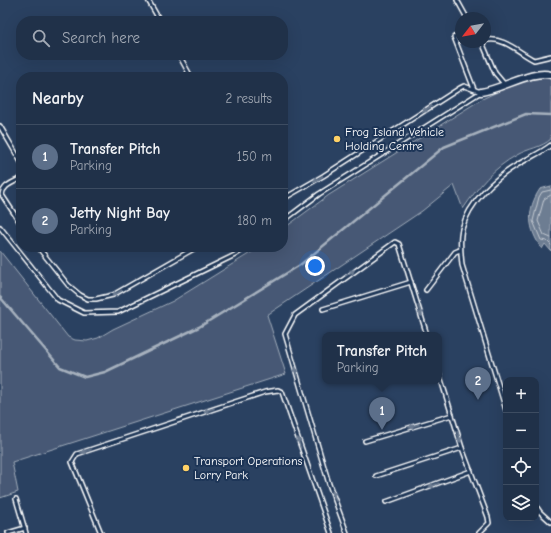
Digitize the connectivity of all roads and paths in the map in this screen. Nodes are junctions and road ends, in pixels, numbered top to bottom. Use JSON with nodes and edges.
{"nodes":[{"id":1,"x":148,"y":0,"type":"edge"},
{"id":2,"x":457,"y":0,"type":"edge"},
{"id":3,"x":464,"y":12,"type":"edge"},
{"id":4,"x":157,"y":16,"type":"edge"},
{"id":5,"x":491,"y":39,"type":"edge"},
{"id":6,"x":458,"y":48,"type":"edge"},
{"id":7,"x":484,"y":48,"type":"edge"},
{"id":8,"x":551,"y":56,"type":"edge"},
{"id":9,"x":182,"y":60,"type":"edge"},
{"id":10,"x":188,"y":72,"type":"edge"},
{"id":11,"x":551,"y":75,"type":"edge"},
{"id":12,"x":506,"y":85,"type":"junction"},
{"id":13,"x":474,"y":89,"type":"junction"},
{"id":14,"x":481,"y":92,"type":"junction"},
{"id":15,"x":0,"y":126,"type":"edge"},
{"id":16,"x":551,"y":145,"type":"edge"},
{"id":17,"x":16,"y":153,"type":"edge"},
{"id":18,"x":16,"y":181,"type":"edge"},
{"id":19,"x":288,"y":196,"type":"edge"},
{"id":20,"x":1,"y":198,"type":"edge"},
{"id":21,"x":288,"y":216,"type":"edge"},
{"id":22,"x":16,"y":218,"type":"edge"},
{"id":23,"x":0,"y":227,"type":"edge"},
{"id":24,"x":16,"y":247,"type":"edge"},
{"id":25,"x":460,"y":250,"type":"junction"},
{"id":26,"x":20,"y":252,"type":"edge"},
{"id":27,"x":42,"y":252,"type":"edge"},
{"id":28,"x":188,"y":252,"type":"edge"},
{"id":29,"x":239,"y":252,"type":"edge"},
{"id":30,"x":411,"y":282,"type":"junction"},
{"id":31,"x":426,"y":290,"type":"dead end"},
{"id":32,"x":323,"y":309,"type":"dead end"},
{"id":33,"x":426,"y":332,"type":"edge"},
{"id":34,"x":442,"y":383,"type":"edge"},
{"id":35,"x":503,"y":400,"type":"edge"},
{"id":36,"x":452,"y":415,"type":"junction"},
{"id":37,"x":365,"y":441,"type":"dead end"},
{"id":38,"x":462,"y":448,"type":"junction"},
{"id":39,"x":471,"y":471,"type":"junction"},
{"id":40,"x":376,"y":476,"type":"dead end"},
{"id":41,"x":16,"y":499,"type":"dead end"},
{"id":42,"x":386,"y":502,"type":"dead end"},
{"id":43,"x":539,"y":510,"type":"edge"},
{"id":44,"x":551,"y":522,"type":"edge"},
{"id":45,"x":25,"y":528,"type":"junction"},
{"id":46,"x":8,"y":533,"type":"edge"},
{"id":47,"x":26,"y":533,"type":"edge"},
{"id":48,"x":100,"y":533,"type":"edge"},
{"id":49,"x":330,"y":533,"type":"edge"},
{"id":50,"x":347,"y":533,"type":"edge"},
{"id":51,"x":479,"y":533,"type":"edge"}],
"edges":[{"from":1,"to":4,"type":"lane"},
{"from":2,"to":3,"type":"lane"},
{"from":5,"to":8,"type":"lane"},
{"from":6,"to":13,"type":"lane"},
{"from":7,"to":12,"type":"lane"},
{"from":9,"to":10,"type":"lane"},
{"from":11,"to":12,"type":"street"},
{"from":12,"to":14,"type":"street"},
{"from":13,"to":14,"type":"lane"},
{"from":13,"to":19,"type":"lane","one_way":true},
{"from":14,"to":21,"type":"lane"},
{"from":15,"to":17,"type":"lane"},
{"from":16,"to":25,"type":"lane"},
{"from":18,"to":20,"type":"lane"},
{"from":20,"to":22,"type":"lane"},
{"from":23,"to":24,"type":"lane"},
{"from":25,"to":31,"type":"lane"},
{"from":25,"to":35,"type":"lane"},
{"from":26,"to":29,"type":"lane"},
{"from":28,"to":27,"type":"lane","one_way":true},
{"from":30,"to":32,"type":"lane"},
{"from":30,"to":33,"type":"lane","one_way":true},
{"from":50,"to":30,"type":"lane","one_way":true},
{"from":34,"to":36,"type":"lane"},
{"from":36,"to":37,"type":"lane","one_way":true},
{"from":36,"to":38,"type":"lane","one_way":true},
{"from":38,"to":39,"type":"lane"},
{"from":38,"to":40,"type":"lane"},
{"from":39,"to":42,"type":"lane","one_way":true},
{"from":39,"to":51,"type":"lane"},
{"from":41,"to":45,"type":"lane"},
{"from":43,"to":44,"type":"lane"},
{"from":45,"to":46,"type":"lane"},
{"from":45,"to":47,"type":"lane"},
{"from":49,"to":48,"type":"lane","one_way":true}]}
